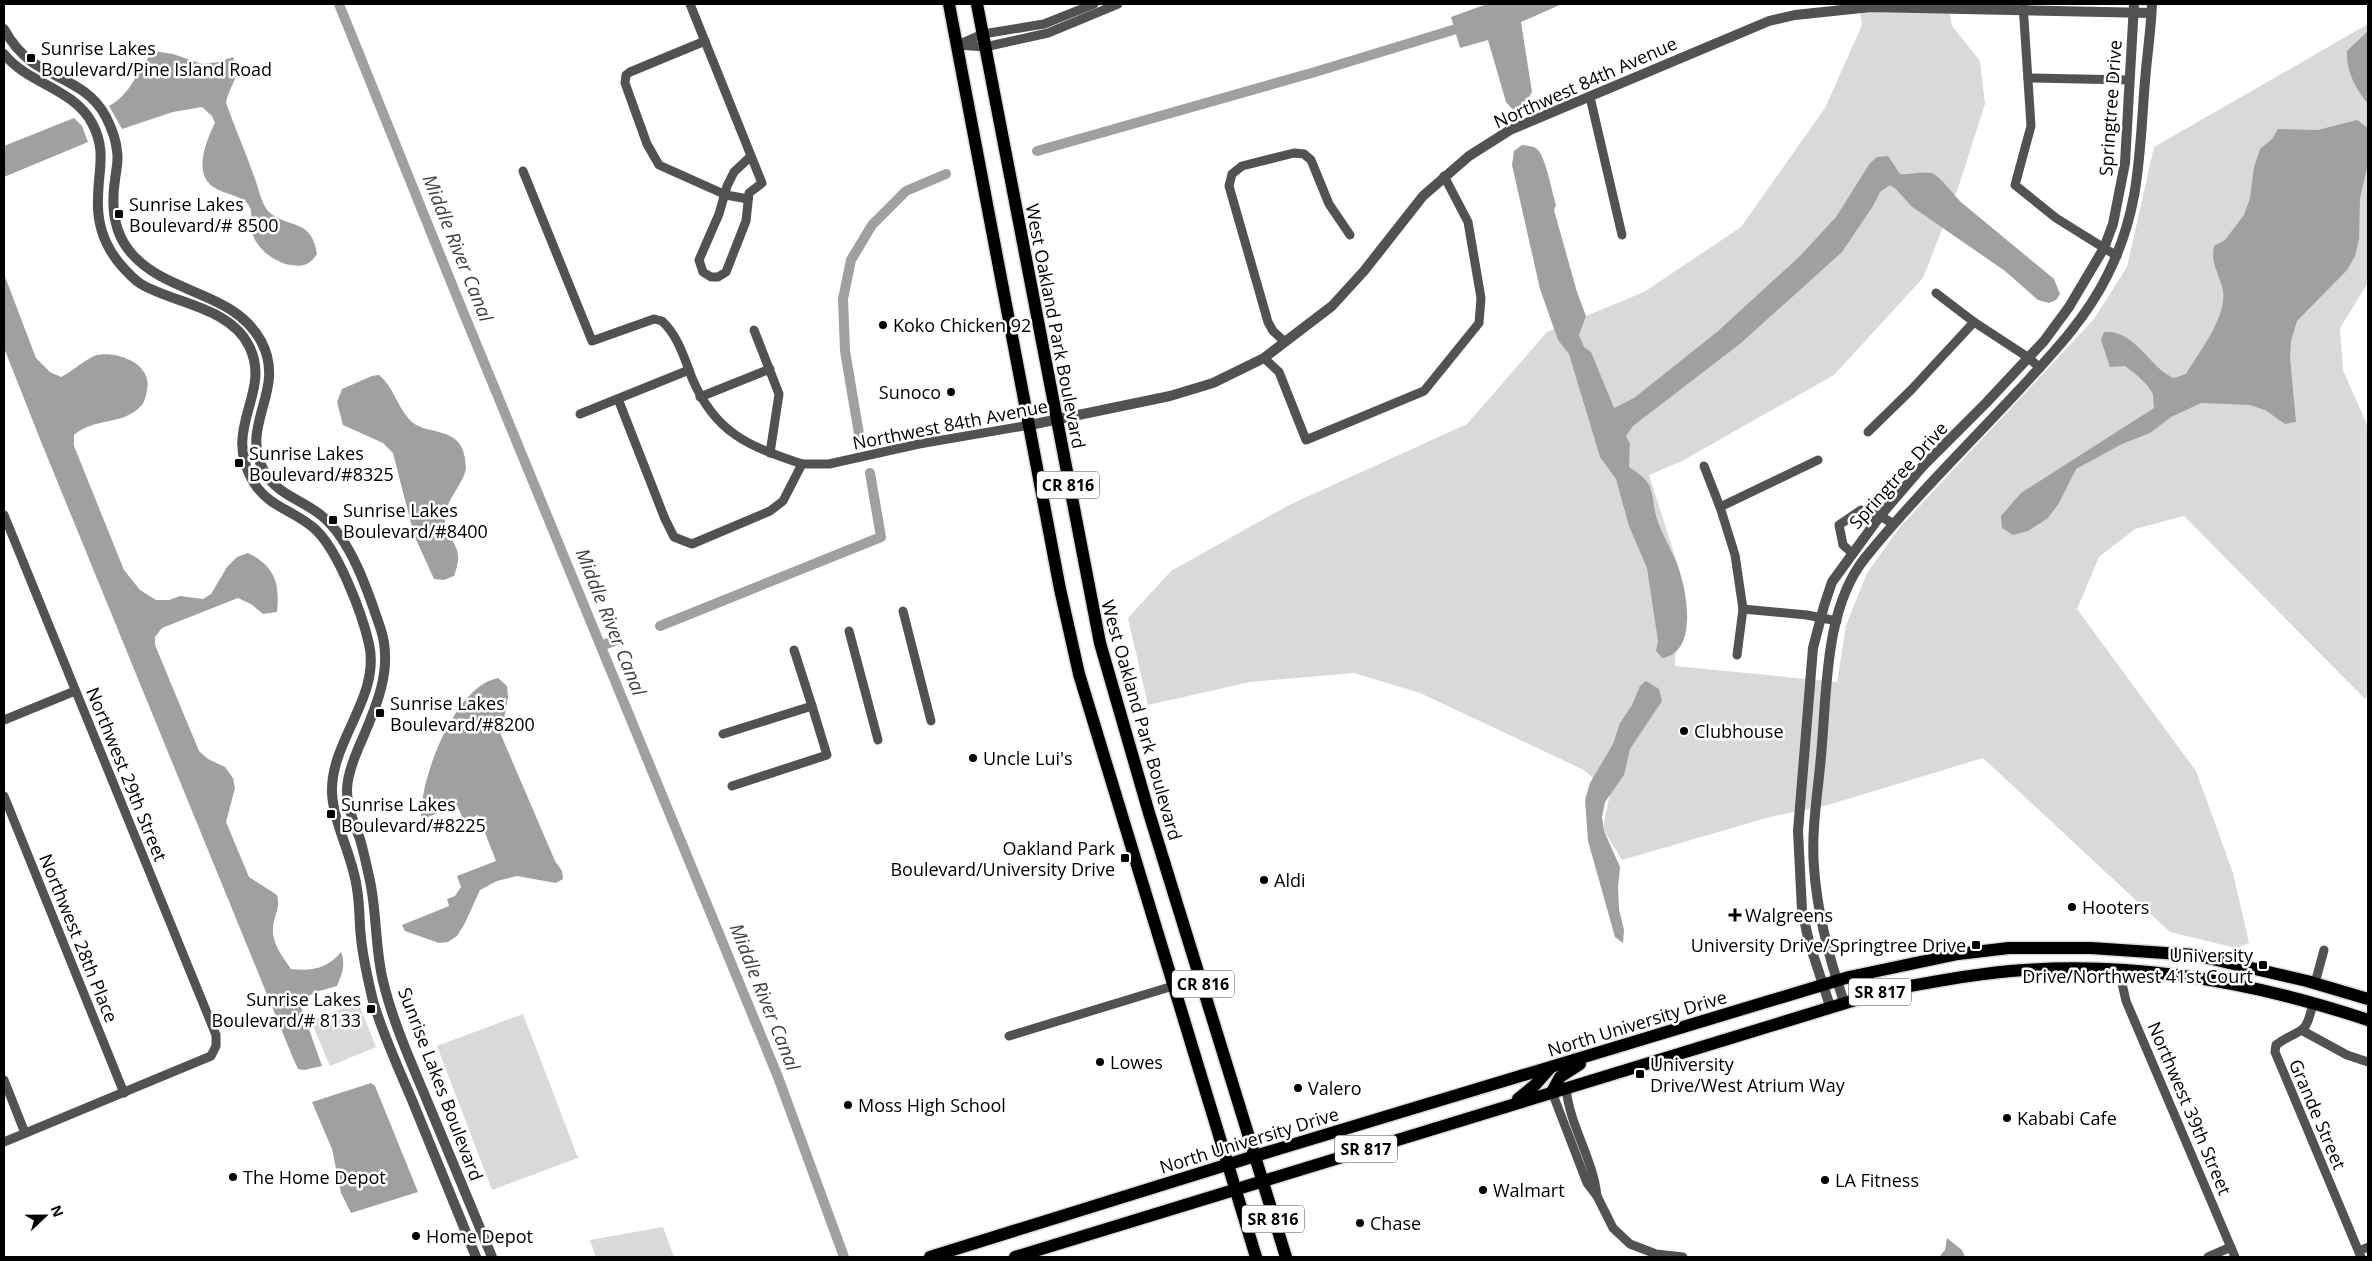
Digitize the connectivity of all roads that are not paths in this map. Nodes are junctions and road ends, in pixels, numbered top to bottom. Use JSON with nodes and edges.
{"nodes":[{"id":1,"x":690,"y":4,"type":"edge"},
{"id":2,"x":949,"y":4,"type":"edge"},
{"id":3,"x":977,"y":4,"type":"edge"},
{"id":4,"x":1094,"y":4,"type":"edge"},
{"id":5,"x":1118,"y":4,"type":"edge"},
{"id":6,"x":2023,"y":8,"type":"edge"},
{"id":7,"x":2133,"y":8,"type":"edge"},
{"id":8,"x":2151,"y":8,"type":"edge"},
{"id":9,"x":4,"y":29,"type":"edge"},
{"id":10,"x":705,"y":41,"type":"junction"},
{"id":11,"x":984,"y":41,"type":"junction"},
{"id":12,"x":957,"y":45,"type":"junction"},
{"id":13,"x":4,"y":54,"type":"edge"},
{"id":14,"x":2028,"y":78,"type":"junction"},
{"id":15,"x":2129,"y":80,"type":"junction"},
{"id":16,"x":1590,"y":97,"type":"junction"},
{"id":17,"x":751,"y":156,"type":"junction"},
{"id":18,"x":524,"y":171,"type":"dead end"},
{"id":19,"x":1444,"y":176,"type":"junction"},
{"id":20,"x":726,"y":195,"type":"junction"},
{"id":21,"x":748,"y":199,"type":"junction"},
{"id":22,"x":1350,"y":235,"type":"dead end"},
{"id":23,"x":1622,"y":235,"type":"dead end"},
{"id":24,"x":2104,"y":248,"type":"junction"},
{"id":25,"x":2117,"y":256,"type":"junction"},
{"id":26,"x":1936,"y":293,"type":"dead end"},
{"id":27,"x":1974,"y":322,"type":"junction"},
{"id":28,"x":754,"y":330,"type":"dead end"},
{"id":29,"x":1285,"y":342,"type":"junction"},
{"id":30,"x":1264,"y":358,"type":"junction"},
{"id":31,"x":2029,"y":358,"type":"junction"},
{"id":32,"x":2040,"y":368,"type":"junction"},
{"id":33,"x":770,"y":369,"type":"junction"},
{"id":34,"x":689,"y":370,"type":"junction"},
{"id":35,"x":700,"y":397,"type":"junction"},
{"id":36,"x":618,"y":399,"type":"junction"},
{"id":37,"x":580,"y":414,"type":"dead end"},
{"id":38,"x":1056,"y":420,"type":"junction"},
{"id":39,"x":1030,"y":425,"type":"junction"},
{"id":40,"x":1868,"y":432,"type":"dead end"},
{"id":41,"x":770,"y":453,"type":"junction"},
{"id":42,"x":1818,"y":460,"type":"dead end"},
{"id":43,"x":802,"y":464,"type":"junction"},
{"id":44,"x":1704,"y":466,"type":"dead end"},
{"id":45,"x":1720,"y":507,"type":"junction"},
{"id":46,"x":4,"y":515,"type":"edge"},
{"id":47,"x":1880,"y":516,"type":"junction"},
{"id":48,"x":1894,"y":524,"type":"junction"},
{"id":49,"x":1852,"y":553,"type":"junction"},
{"id":50,"x":1743,"y":609,"type":"junction"},
{"id":51,"x":903,"y":611,"type":"dead end"},
{"id":52,"x":1821,"y":618,"type":"junction"},
{"id":53,"x":1837,"y":621,"type":"junction"},
{"id":54,"x":849,"y":631,"type":"dead end"},
{"id":55,"x":794,"y":650,"type":"dead end"},
{"id":56,"x":1737,"y":655,"type":"dead end"},
{"id":57,"x":75,"y":691,"type":"junction"},
{"id":58,"x":812,"y":706,"type":"junction"},
{"id":59,"x":4,"y":720,"type":"edge"},
{"id":60,"x":931,"y":721,"type":"dead end"},
{"id":61,"x":723,"y":734,"type":"dead end"},
{"id":62,"x":878,"y":740,"type":"dead end"},
{"id":63,"x":732,"y":786,"type":"dead end"},
{"id":64,"x":4,"y":796,"type":"edge"},
{"id":65,"x":2324,"y":950,"type":"dead end"},
{"id":66,"x":2122,"y":970,"type":"junction"},
{"id":67,"x":1837,"y":981,"type":"junction"},
{"id":68,"x":2311,"y":982,"type":"junction"},
{"id":69,"x":1822,"y":985,"type":"junction"},
{"id":70,"x":1173,"y":986,"type":"junction"},
{"id":71,"x":2272,"y":992,"type":"junction"},
{"id":72,"x":2354,"y":995,"type":"junction"},
{"id":73,"x":2368,"y":999,"type":"edge"},
{"id":74,"x":1844,"y":1002,"type":"junction"},
{"id":75,"x":2318,"y":1004,"type":"junction"},
{"id":76,"x":1830,"y":1006,"type":"junction"},
{"id":77,"x":2368,"y":1020,"type":"edge"},
{"id":78,"x":2303,"y":1031,"type":"junction"},
{"id":79,"x":1009,"y":1036,"type":"dead end"},
{"id":80,"x":1603,"y":1052,"type":"junction"},
{"id":81,"x":2368,"y":1062,"type":"edge"},
{"id":82,"x":1550,"y":1068,"type":"junction"},
{"id":83,"x":4,"y":1080,"type":"edge"},
{"id":84,"x":1566,"y":1087,"type":"junction"},
{"id":85,"x":1552,"y":1092,"type":"junction"},
{"id":86,"x":124,"y":1093,"type":"junction"},
{"id":87,"x":1513,"y":1104,"type":"junction"},
{"id":88,"x":25,"y":1133,"type":"junction"},
{"id":89,"x":4,"y":1142,"type":"edge"},
{"id":90,"x":1255,"y":1156,"type":"junction"},
{"id":91,"x":1229,"y":1164,"type":"junction"},
{"id":92,"x":1262,"y":1180,"type":"junction"},
{"id":93,"x":1236,"y":1188,"type":"junction"},
{"id":94,"x":1597,"y":1196,"type":"junction"},
{"id":95,"x":2231,"y":1247,"type":"junction"},
{"id":96,"x":2368,"y":1247,"type":"edge"},
{"id":97,"x":2360,"y":1254,"type":"edge"},
{"id":98,"x":476,"y":1257,"type":"edge"},
{"id":99,"x":492,"y":1257,"type":"edge"},
{"id":100,"x":930,"y":1257,"type":"edge"},
{"id":101,"x":1015,"y":1257,"type":"edge"},
{"id":102,"x":1256,"y":1257,"type":"edge"},
{"id":103,"x":1286,"y":1257,"type":"edge"},
{"id":104,"x":1683,"y":1257,"type":"edge"},
{"id":105,"x":2208,"y":1257,"type":"edge"},
{"id":106,"x":2235,"y":1257,"type":"edge"}],
"edges":[{"from":1,"to":10,"type":"street"},
{"from":2,"to":12,"type":"main road","number":"CR 816"},
{"from":3,"to":11,"type":"main road","name":"West Oakland Park Boulevard","number":"CR 816"},
{"from":4,"to":11,"type":"street"},
{"from":5,"to":11,"type":"street"},
{"from":6,"to":7,"type":"street","name":"Northwest 84th Avenue"},
{"from":6,"to":14,"type":"street"},
{"from":6,"to":16,"type":"street","name":"Northwest 84th Avenue"},
{"from":7,"to":8,"type":"street","name":"Northwest 84th Avenue"},
{"from":7,"to":15,"type":"street","name":"Springtree Drive"},
{"from":8,"to":25,"type":"street","name":"Springtree Drive"},
{"from":9,"to":99,"type":"street","name":"Sunrise Lakes Boulevard"},
{"from":10,"to":17,"type":"street"},
{"from":10,"to":20,"type":"street"},
{"from":11,"to":12,"type":"street"},
{"from":11,"to":38,"type":"main road","name":"West Oakland Park Boulevard","number":"CR 816"},
{"from":12,"to":39,"type":"main road","number":"CR 816"},
{"from":13,"to":98,"type":"street","name":"Sunrise Lakes Boulevard"},
{"from":14,"to":15,"type":"street"},
{"from":14,"to":24,"type":"street"},
{"from":15,"to":24,"type":"street","name":"Springtree Drive"},
{"from":16,"to":19,"type":"street","name":"Northwest 84th Avenue"},
{"from":16,"to":23,"type":"street"},
{"from":17,"to":20,"type":"street"},
{"from":17,"to":21,"type":"street"},
{"from":18,"to":34,"type":"street","name":"Northwest 84th Avenue"},
{"from":19,"to":29,"type":"street","name":"Northwest 84th Avenue"},
{"from":19,"to":30,"type":"street"},
{"from":20,"to":21,"type":"street"},
{"from":20,"to":21,"type":"street"},
{"from":22,"to":29,"type":"street"},
{"from":24,"to":25,"type":"street"},
{"from":24,"to":31,"type":"street","name":"Springtree Drive"},
{"from":25,"to":32,"type":"street","name":"Springtree Drive"},
{"from":26,"to":27,"type":"street"},
{"from":27,"to":31,"type":"street"},
{"from":27,"to":40,"type":"street"},
{"from":28,"to":33,"type":"street"},
{"from":29,"to":30,"type":"street","name":"Northwest 84th Avenue"},
{"from":30,"to":38,"type":"street","name":"Northwest 84th Avenue"},
{"from":31,"to":32,"type":"street"},
{"from":31,"to":47,"type":"street","name":"Springtree Drive"},
{"from":32,"to":48,"type":"street","name":"Springtree Drive"},
{"from":33,"to":35,"type":"street"},
{"from":33,"to":41,"type":"street"},
{"from":34,"to":35,"type":"street","name":"Northwest 84th Avenue"},
{"from":34,"to":36,"type":"street"},
{"from":35,"to":41,"type":"street","name":"Northwest 84th Avenue"},
{"from":36,"to":37,"type":"street"},
{"from":36,"to":43,"type":"street"},
{"from":38,"to":39,"type":"street","name":"Northwest 84th Avenue"},
{"from":38,"to":90,"type":"main road","name":"West Oakland Park Boulevard","number":"CR 816"},
{"from":39,"to":43,"type":"street","name":"Northwest 84th Avenue"},
{"from":39,"to":70,"type":"main road","number":"CR 816"},
{"from":41,"to":43,"type":"street","name":"Northwest 84th Avenue"},
{"from":42,"to":45,"type":"street"},
{"from":44,"to":45,"type":"street"},
{"from":45,"to":50,"type":"street"},
{"from":46,"to":57,"type":"street","name":"Northwest 29th Street"},
{"from":47,"to":48,"type":"street"},
{"from":47,"to":49,"type":"street","name":"Springtree Drive"},
{"from":47,"to":49,"type":"street"},
{"from":48,"to":53,"type":"street","name":"Springtree Drive"},
{"from":49,"to":52,"type":"street","name":"Springtree Drive"},
{"from":50,"to":52,"type":"street"},
{"from":50,"to":56,"type":"street"},
{"from":51,"to":60,"type":"street"},
{"from":52,"to":53,"type":"street"},
{"from":52,"to":69,"type":"street","name":"Springtree Drive"},
{"from":53,"to":67,"type":"street","name":"Springtree Drive"},
{"from":54,"to":62,"type":"street"},
{"from":55,"to":58,"type":"street"},
{"from":57,"to":59,"type":"street"},
{"from":57,"to":86,"type":"street","name":"Northwest 29th Street"},
{"from":58,"to":61,"type":"street"},
{"from":58,"to":63,"type":"street"},
{"from":64,"to":86,"type":"street","name":"Northwest 28th Place"},
{"from":65,"to":68,"type":"street"},
{"from":66,"to":71,"type":"main road","number":"SR 817"},
{"from":66,"to":74,"type":"main road","number":"SR 817"},
{"from":66,"to":95,"type":"street","name":"Northwest 39th Street"},
{"from":67,"to":68,"type":"main road","name":"North University Drive","number":"SR 817"},
{"from":67,"to":69,"type":"main road","name":"North University Drive","number":"SR 817"},
{"from":67,"to":74,"type":"street","name":"Springtree Drive"},
{"from":68,"to":71,"type":"main road"},
{"from":68,"to":72,"type":"main road","name":"North University Drive","number":"SR 817"},
{"from":69,"to":76,"type":"street","name":"Springtree Drive"},
{"from":69,"to":80,"type":"main road","name":"North University Drive","number":"SR 817"},
{"from":70,"to":79,"type":"street"},
{"from":70,"to":91,"type":"main road","number":"CR 816"},
{"from":71,"to":75,"type":"main road","number":"SR 817"},
{"from":72,"to":73,"type":"main road","name":"North University Drive","number":"SR 817"},
{"from":72,"to":75,"type":"main road"},
{"from":74,"to":76,"type":"main road","number":"SR 817"},
{"from":75,"to":77,"type":"main road","number":"SR 817"},
{"from":75,"to":78,"type":"street","name":"Grande Street"},
{"from":76,"to":84,"type":"main road","number":"SR 817"},
{"from":78,"to":81,"type":"street"},
{"from":78,"to":97,"type":"street","name":"Grande Street"},
{"from":80,"to":82,"type":"main road","name":"North University Drive","number":"SR 817"},
{"from":80,"to":85,"type":"main road"},
{"from":82,"to":87,"type":"main road"},
{"from":82,"to":90,"type":"main road","name":"North University Drive","number":"SR 817"},
{"from":83,"to":88,"type":"street"},
{"from":84,"to":85,"type":"main road","number":"SR 817"},
{"from":84,"to":94,"type":"street"},
{"from":85,"to":87,"type":"main road","number":"SR 817"},
{"from":85,"to":94,"type":"street"},
{"from":86,"to":88,"type":"street"},
{"from":87,"to":92,"type":"main road","number":"SR 817"},
{"from":88,"to":89,"type":"street"},
{"from":90,"to":91,"type":"main road","name":"North University Drive","number":"SR 817"},
{"from":90,"to":92,"type":"main road","name":"West Oakland Park Boulevard","number":"SR 816"},
{"from":91,"to":93,"type":"main road","number":"SR 816"},
{"from":91,"to":100,"type":"main road","name":"North University Drive","number":"SR 817"},
{"from":92,"to":93,"type":"main road","number":"SR 817"},
{"from":92,"to":103,"type":"main road","name":"West Oakland Park Boulevard","number":"SR 816"},
{"from":93,"to":101,"type":"main road","number":"SR 817"},
{"from":93,"to":102,"type":"main road","number":"SR 816"},
{"from":94,"to":104,"type":"street"},
{"from":95,"to":105,"type":"street"},
{"from":95,"to":106,"type":"street","name":"Northwest 39th Street"},
{"from":96,"to":97,"type":"street","name":"Grande Street"}]}
